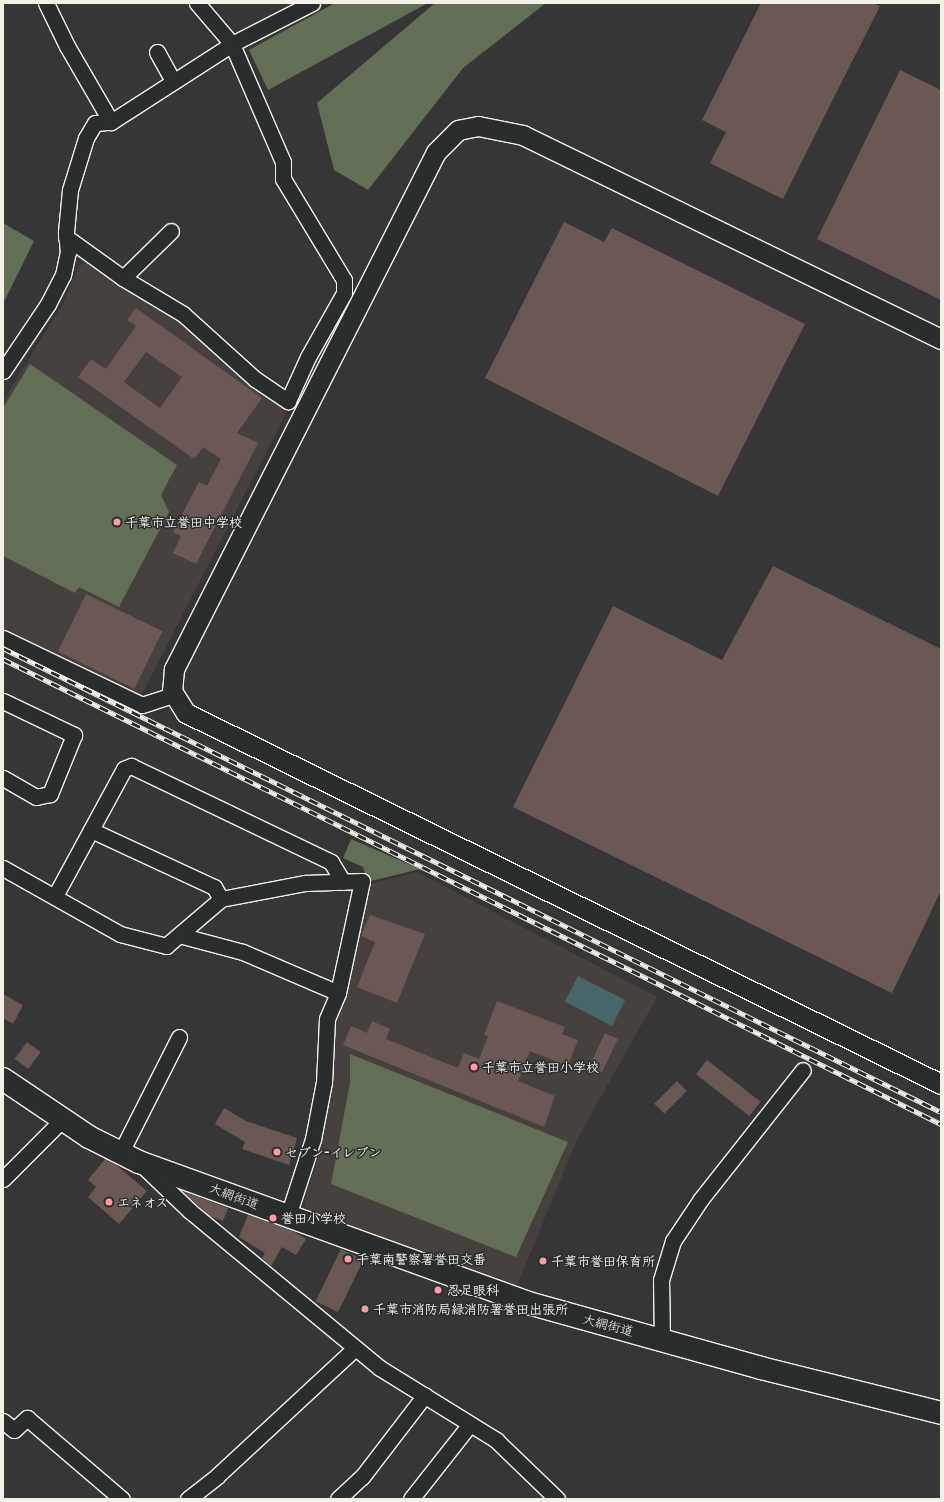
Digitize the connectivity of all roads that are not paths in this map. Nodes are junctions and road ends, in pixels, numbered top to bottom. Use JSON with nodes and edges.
{"nodes":[{"id":1,"x":46,"y":3,"type":"edge"},
{"id":2,"x":197,"y":3,"type":"edge"},
{"id":3,"x":312,"y":3,"type":"edge"},
{"id":4,"x":232,"y":44,"type":"junction"},
{"id":5,"x":157,"y":52,"type":"dead end"},
{"id":6,"x":173,"y":81,"type":"junction"},
{"id":7,"x":111,"y":122,"type":"junction"},
{"id":8,"x":171,"y":231,"type":"dead end"},
{"id":9,"x":66,"y":237,"type":"junction"},
{"id":10,"x":123,"y":278,"type":"junction"},
{"id":11,"x":941,"y":339,"type":"edge"},
{"id":12,"x":3,"y":371,"type":"edge"},
{"id":13,"x":3,"y":638,"type":"edge"},
{"id":14,"x":174,"y":694,"type":"junction"},
{"id":15,"x":3,"y":701,"type":"edge"},
{"id":16,"x":3,"y":778,"type":"edge"},
{"id":17,"x":91,"y":830,"type":"junction"},
{"id":18,"x":3,"y":868,"type":"edge"},
{"id":19,"x":343,"y":882,"type":"junction"},
{"id":20,"x":55,"y":896,"type":"junction"},
{"id":21,"x":221,"y":899,"type":"junction"},
{"id":22,"x":179,"y":935,"type":"junction"},
{"id":23,"x":338,"y":993,"type":"junction"},
{"id":24,"x":179,"y":1037,"type":"dead end"},
{"id":25,"x":803,"y":1070,"type":"dead end"},
{"id":26,"x":3,"y":1079,"type":"edge"},
{"id":27,"x":941,"y":1084,"type":"edge"},
{"id":28,"x":62,"y":1120,"type":"junction"},
{"id":29,"x":130,"y":1158,"type":"junction"},
{"id":30,"x":3,"y":1179,"type":"edge"},
{"id":31,"x":288,"y":1216,"type":"junction"},
{"id":32,"x":662,"y":1340,"type":"junction"},
{"id":33,"x":355,"y":1348,"type":"junction"},
{"id":34,"x":425,"y":1395,"type":"junction"},
{"id":35,"x":941,"y":1413,"type":"edge"},
{"id":36,"x":3,"y":1420,"type":"edge"},
{"id":37,"x":470,"y":1424,"type":"junction"},
{"id":38,"x":122,"y":1499,"type":"edge"},
{"id":39,"x":188,"y":1499,"type":"edge"},
{"id":40,"x":338,"y":1499,"type":"edge"},
{"id":41,"x":412,"y":1499,"type":"edge"},
{"id":42,"x":557,"y":1499,"type":"edge"}],
"edges":[{"from":1,"to":7,"type":"street"},
{"from":2,"to":4,"type":"street"},
{"from":3,"to":4,"type":"street"},
{"from":4,"to":6,"type":"street"},
{"from":4,"to":10,"type":"street"},
{"from":5,"to":6,"type":"street"},
{"from":6,"to":7,"type":"street"},
{"from":7,"to":9,"type":"street"},
{"from":8,"to":10,"type":"street"},
{"from":9,"to":10,"type":"street"},
{"from":9,"to":12,"type":"street"},
{"from":11,"to":14,"type":"street"},
{"from":13,"to":14,"type":"street"},
{"from":14,"to":27,"type":"street"},
{"from":15,"to":16,"type":"street"},
{"from":17,"to":19,"type":"street"},
{"from":17,"to":20,"type":"street"},
{"from":17,"to":21,"type":"street"},
{"from":18,"to":20,"type":"street"},
{"from":19,"to":21,"type":"street"},
{"from":19,"to":23,"type":"street"},
{"from":20,"to":22,"type":"street"},
{"from":21,"to":22,"type":"street"},
{"from":22,"to":23,"type":"street"},
{"from":23,"to":31,"type":"street"},
{"from":24,"to":29,"type":"street"},
{"from":25,"to":32,"type":"street"},
{"from":26,"to":28,"type":"main road","name":"大網街道"},
{"from":28,"to":29,"type":"main road","name":"大網街道"},
{"from":28,"to":30,"type":"street"},
{"from":29,"to":31,"type":"main road","name":"大網街道"},
{"from":29,"to":33,"type":"street"},
{"from":31,"to":32,"type":"main road","name":"大網街道"},
{"from":32,"to":35,"type":"main road","name":"大網街道"},
{"from":33,"to":34,"type":"street"},
{"from":33,"to":39,"type":"street"},
{"from":34,"to":37,"type":"street"},
{"from":34,"to":40,"type":"street"},
{"from":36,"to":38,"type":"street"},
{"from":37,"to":41,"type":"street"},
{"from":37,"to":42,"type":"street"}]}
